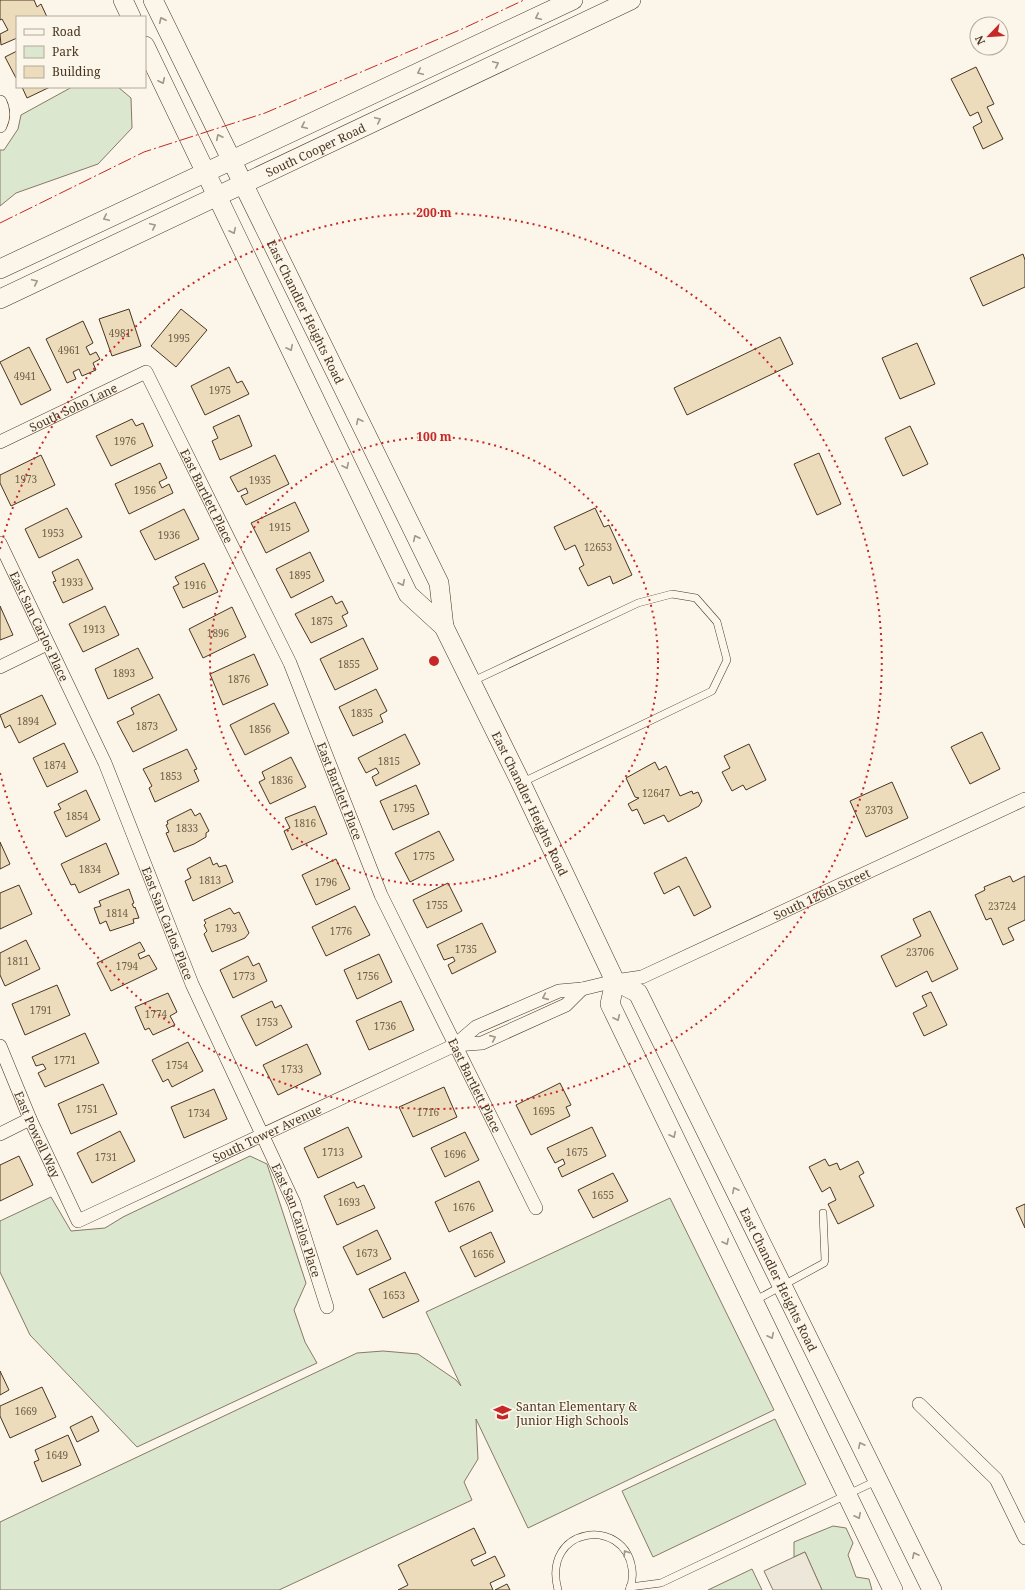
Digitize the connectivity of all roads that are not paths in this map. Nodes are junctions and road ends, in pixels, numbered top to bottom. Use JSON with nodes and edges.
{"nodes":[{"id":1,"x":123,"y":0,"type":"edge"},
{"id":2,"x":153,"y":0,"type":"edge"},
{"id":3,"x":573,"y":0,"type":"edge"},
{"id":4,"x":631,"y":0,"type":"edge"},
{"id":5,"x":131,"y":16,"type":"edge"},
{"id":6,"x":146,"y":48,"type":"edge"},
{"id":7,"x":0,"y":102,"type":"edge"},
{"id":8,"x":0,"y":126,"type":"edge"},
{"id":9,"x":230,"y":160,"type":"junction"},
{"id":10,"x":205,"y":172,"type":"junction"},
{"id":11,"x":242,"y":184,"type":"junction"},
{"id":12,"x":216,"y":196,"type":"junction"},
{"id":13,"x":0,"y":268,"type":"edge"},
{"id":14,"x":0,"y":299,"type":"edge"},
{"id":15,"x":146,"y":372,"type":"joint"},
{"id":16,"x":0,"y":442,"type":"edge"},
{"id":17,"x":0,"y":542,"type":"edge"},
{"id":18,"x":444,"y":627,"type":"junction"},
{"id":19,"x":47,"y":644,"type":"junction"},
{"id":20,"x":0,"y":667,"type":"edge"},
{"id":21,"x":471,"y":682,"type":"junction"},
{"id":22,"x":521,"y":784,"type":"junction"},
{"id":23,"x":1024,"y":802,"type":"edge"},
{"id":24,"x":615,"y":981,"type":"junction"},
{"id":25,"x":455,"y":1045,"type":"junction"},
{"id":26,"x":0,"y":1046,"type":"edge"},
{"id":27,"x":30,"y":1119,"type":"junction"},
{"id":28,"x":0,"y":1134,"type":"edge"},
{"id":29,"x":263,"y":1136,"type":"junction"},
{"id":30,"x":536,"y":1208,"type":"dead end"},
{"id":31,"x":823,"y":1213,"type":"dead end"},
{"id":32,"x":78,"y":1221,"type":"joint"},
{"id":33,"x":784,"y":1286,"type":"junction"},
{"id":34,"x":754,"y":1301,"type":"junction"},
{"id":35,"x":327,"y":1307,"type":"dead end"},
{"id":36,"x":919,"y":1404,"type":"dead end"},
{"id":37,"x":878,"y":1480,"type":"junction"},
{"id":38,"x":847,"y":1495,"type":"junction"},
{"id":39,"x":1025,"y":1538,"type":"edge"},
{"id":40,"x":630,"y":1588,"type":"edge"},
{"id":41,"x":558,"y":1590,"type":"edge"},
{"id":42,"x":893,"y":1590,"type":"edge"},
{"id":43,"x":932,"y":1590,"type":"edge"}],
"edges":[{"from":1,"to":5,"type":"main road"},
{"from":9,"to":2,"type":"main road","name":"East Chandler Heights Road","one_way":true},
{"from":3,"to":9,"type":"main road","one_way":true},
{"from":11,"to":4,"type":"main road","name":"South Cooper Road","one_way":true},
{"from":6,"to":10,"type":"main road","name":"East Chandler Heights Road","one_way":true},
{"from":7,"to":8,"type":"street"},
{"from":9,"to":10,"type":"main road"},
{"from":9,"to":11,"type":"main road","name":"East Chandler Heights Road"},
{"from":10,"to":12,"type":"main road","name":"East Chandler Heights Road"},
{"from":10,"to":13,"type":"main road","one_way":true},
{"from":11,"to":12,"type":"main road","name":"South Cooper Road"},
{"from":18,"to":11,"type":"main road","name":"East Chandler Heights Road","one_way":true},
{"from":14,"to":12,"type":"main road","name":"South Cooper Road","one_way":true},
{"from":12,"to":18,"type":"main road","name":"East Chandler Heights Road","one_way":true},
{"from":15,"to":16,"type":"street","name":"South Soho Lane"},
{"from":15,"to":25,"type":"street","name":"East Bartlett Place"},
{"from":17,"to":19,"type":"street","name":"East San Carlos Place"},
{"from":18,"to":21,"type":"main road","name":"East Chandler Heights Road"},
{"from":19,"to":20,"type":"street"},
{"from":19,"to":29,"type":"street","name":"East San Carlos Place"},
{"from":21,"to":22,"type":"main road","name":"East Chandler Heights Road"},
{"from":21,"to":22,"type":"lane"},
{"from":22,"to":24,"type":"main road","name":"East Chandler Heights Road"},
{"from":23,"to":24,"type":"street","name":"South 126th Street"},
{"from":24,"to":25,"type":"street","name":"South Tower Avenue"},
{"from":33,"to":24,"type":"main road","name":"East Chandler Heights Road","one_way":true},
{"from":24,"to":34,"type":"main road","one_way":true},
{"from":25,"to":29,"type":"street","name":"South Tower Avenue"},
{"from":25,"to":30,"type":"street","name":"East Bartlett Place"},
{"from":26,"to":27,"type":"street","name":"East Powell Way"},
{"from":27,"to":28,"type":"street"},
{"from":27,"to":32,"type":"street","name":"East Powell Way"},
{"from":29,"to":32,"type":"street","name":"South Tower Avenue"},
{"from":29,"to":35,"type":"street","name":"East San Carlos Place"},
{"from":31,"to":33,"type":"lane"},
{"from":33,"to":34,"type":"lane"},
{"from":37,"to":33,"type":"main road","name":"East Chandler Heights Road","one_way":true},
{"from":34,"to":38,"type":"main road","one_way":true},
{"from":36,"to":39,"type":"street"},
{"from":37,"to":38,"type":"lane"},
{"from":43,"to":37,"type":"main road","name":"East Chandler Heights Road","one_way":true},
{"from":38,"to":40,"type":"lane"},
{"from":38,"to":42,"type":"main road","one_way":true},
{"from":40,"to":41,"type":"lane","one_way":true}]}
